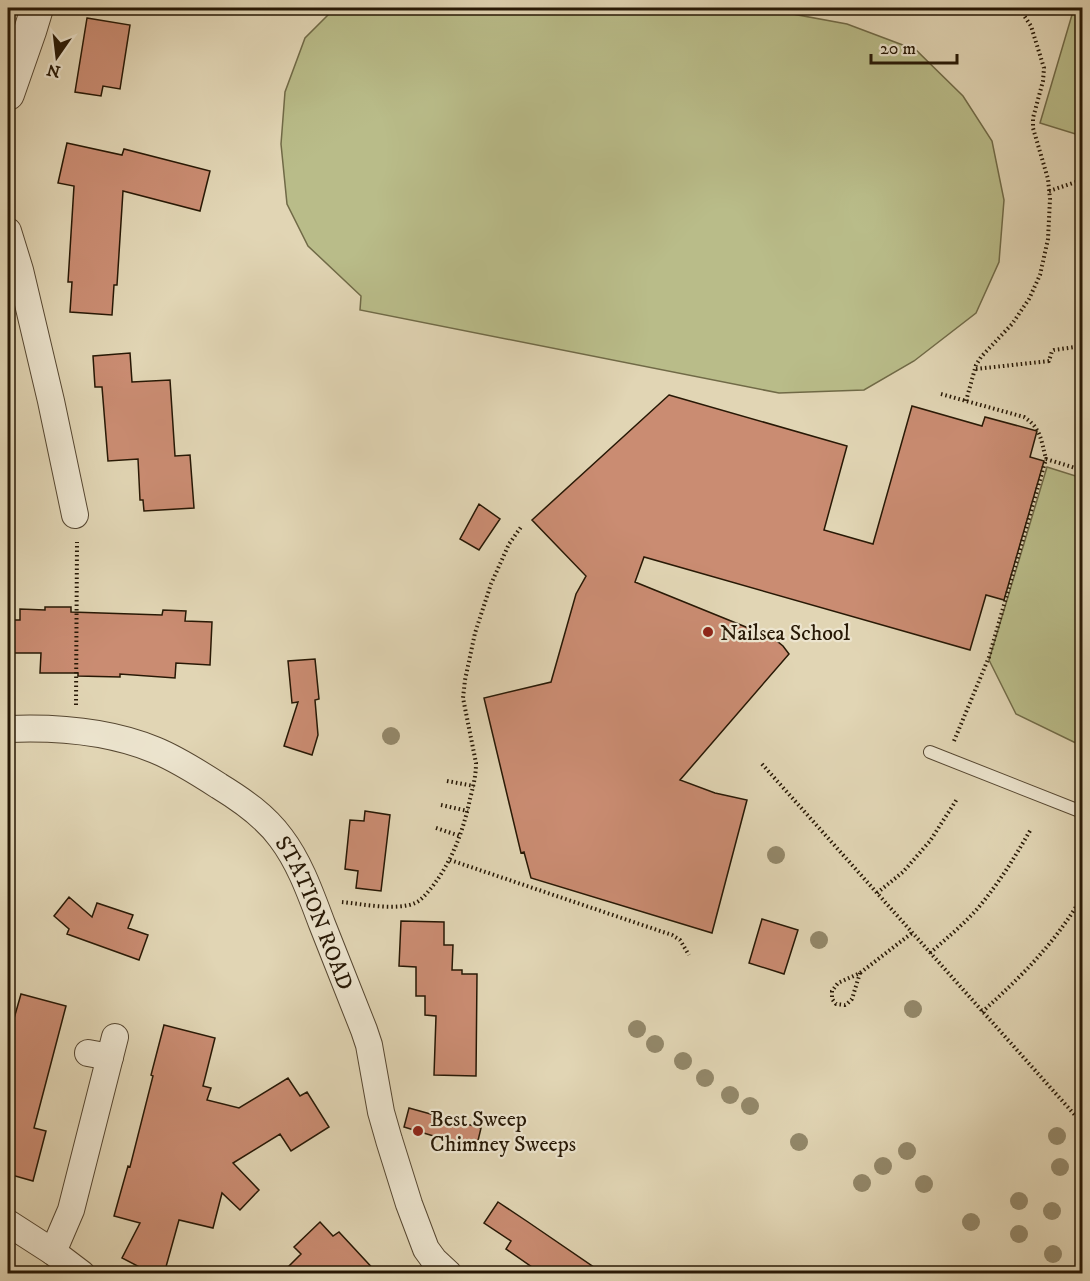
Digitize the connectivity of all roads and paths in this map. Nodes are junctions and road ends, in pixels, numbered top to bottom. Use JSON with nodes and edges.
{"nodes":[{"id":1,"x":37,"y":8,"type":"edge"},
{"id":2,"x":1019,"y":8,"type":"edge"},
{"id":3,"x":8,"y":94,"type":"edge"},
{"id":4,"x":1083,"y":180,"type":"edge"},
{"id":5,"x":1049,"y":191,"type":"junction"},
{"id":6,"x":8,"y":231,"type":"edge"},
{"id":7,"x":1083,"y":346,"type":"edge"},
{"id":8,"x":975,"y":369,"type":"junction"},
{"id":9,"x":941,"y":393,"type":"dead end"},
{"id":10,"x":966,"y":401,"type":"junction"},
{"id":11,"x":1046,"y":459,"type":"junction"},
{"id":12,"x":1083,"y":470,"type":"edge"},
{"id":13,"x":75,"y":515,"type":"joint"},
{"id":14,"x":520,"y":528,"type":"dead end"},
{"id":15,"x":8,"y":729,"type":"edge"},
{"id":16,"x":75,"y":730,"type":"junction"},
{"id":17,"x":930,"y":752,"type":"dead end"},
{"id":18,"x":947,"y":758,"type":"junction"},
{"id":19,"x":762,"y":764,"type":"dead end"},
{"id":20,"x":447,"y":781,"type":"dead end"},
{"id":21,"x":474,"y":786,"type":"junction"},
{"id":22,"x":957,"y":799,"type":"dead end"},
{"id":23,"x":441,"y":805,"type":"dead end"},
{"id":24,"x":468,"y":811,"type":"junction"},
{"id":25,"x":1083,"y":812,"type":"edge"},
{"id":26,"x":436,"y":828,"type":"dead end"},
{"id":27,"x":1032,"y":829,"type":"dead end"},
{"id":28,"x":460,"y":836,"type":"junction"},
{"id":29,"x":450,"y":860,"type":"junction"},
{"id":30,"x":877,"y":893,"type":"junction"},
{"id":31,"x":1083,"y":897,"type":"edge"},
{"id":32,"x":312,"y":899,"type":"junction"},
{"id":33,"x":912,"y":933,"type":"junction"},
{"id":34,"x":930,"y":953,"type":"junction"},
{"id":35,"x":689,"y":955,"type":"dead end"},
{"id":36,"x":860,"y":973,"type":"junction"},
{"id":37,"x":982,"y":1012,"type":"junction"},
{"id":38,"x":104,"y":1049,"type":"dead end"},
{"id":39,"x":1083,"y":1123,"type":"edge"},
{"id":40,"x":8,"y":1223,"type":"edge"},
{"id":41,"x":53,"y":1252,"type":"junction"},
{"id":42,"x":82,"y":1274,"type":"edge"},
{"id":43,"x":449,"y":1274,"type":"edge"}],
"edges":[{"from":1,"to":3,"type":"street"},
{"from":2,"to":5,"type":"path"},
{"from":4,"to":5,"type":"path"},
{"from":5,"to":8,"type":"path"},
{"from":6,"to":13,"type":"street"},
{"from":7,"to":8,"type":"path"},
{"from":8,"to":10,"type":"path"},
{"from":9,"to":10,"type":"path"},
{"from":10,"to":11,"type":"path"},
{"from":11,"to":12,"type":"path"},
{"from":11,"to":18,"type":"path"},
{"from":13,"to":16,"type":"path"},
{"from":14,"to":21,"type":"path"},
{"from":15,"to":16,"type":"street","name":"STATION ROAD"},
{"from":16,"to":32,"type":"street","name":"STATION ROAD"},
{"from":17,"to":18,"type":"lane"},
{"from":18,"to":25,"type":"lane"},
{"from":19,"to":30,"type":"path"},
{"from":20,"to":21,"type":"path"},
{"from":21,"to":24,"type":"path"},
{"from":22,"to":30,"type":"path"},
{"from":23,"to":24,"type":"path"},
{"from":24,"to":28,"type":"path"},
{"from":26,"to":28,"type":"path"},
{"from":27,"to":34,"type":"path"},
{"from":28,"to":29,"type":"path"},
{"from":29,"to":32,"type":"path"},
{"from":29,"to":35,"type":"path"},
{"from":30,"to":33,"type":"path"},
{"from":31,"to":37,"type":"path"},
{"from":32,"to":43,"type":"street","name":"STATION ROAD"},
{"from":33,"to":34,"type":"path"},
{"from":33,"to":36,"type":"path"},
{"from":34,"to":37,"type":"path"},
{"from":36,"to":36,"type":"path"},
{"from":37,"to":39,"type":"path"},
{"from":38,"to":41,"type":"street"},
{"from":40,"to":41,"type":"street"},
{"from":41,"to":42,"type":"street"}]}
